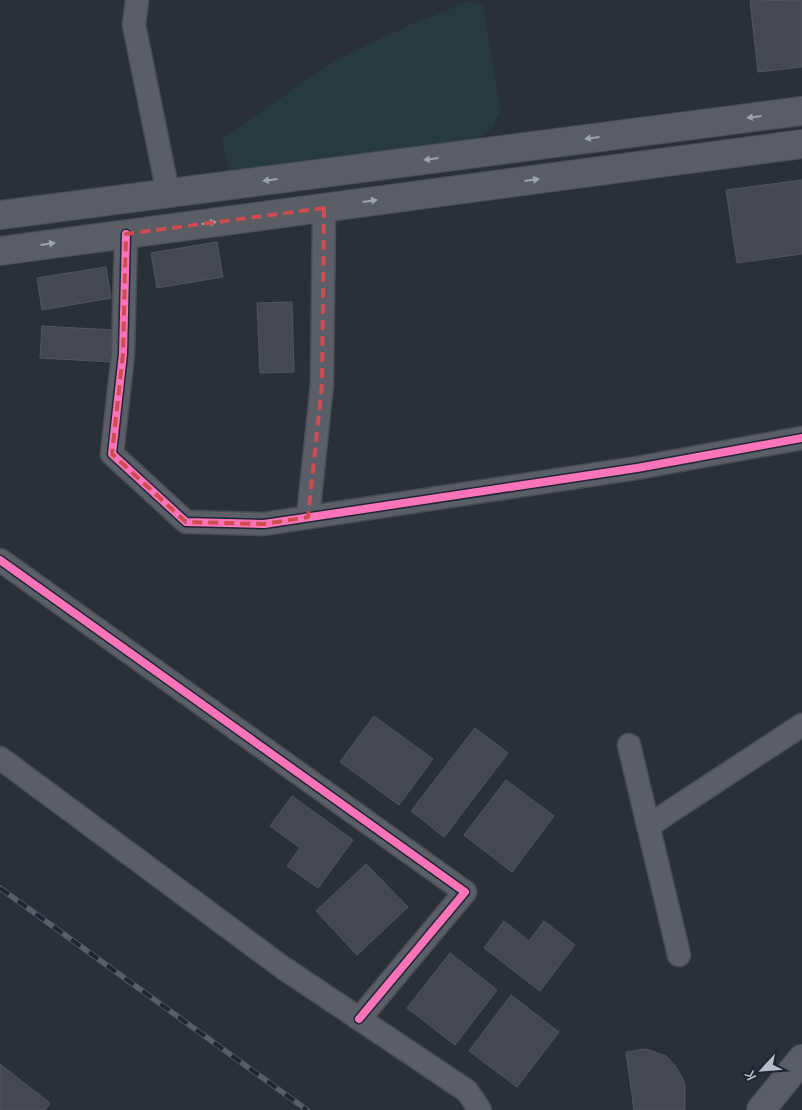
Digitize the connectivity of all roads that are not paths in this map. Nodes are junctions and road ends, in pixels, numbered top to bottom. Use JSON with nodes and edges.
{"nodes":[{"id":1,"x":137,"y":0,"type":"edge"},
{"id":2,"x":802,"y":111,"type":"edge"},
{"id":3,"x":802,"y":144,"type":"edge"},
{"id":4,"x":168,"y":193,"type":"junction"},
{"id":5,"x":324,"y":208,"type":"junction"},
{"id":6,"x":0,"y":215,"type":"edge"},
{"id":7,"x":126,"y":234,"type":"junction"},
{"id":8,"x":0,"y":251,"type":"edge"},
{"id":9,"x":802,"y":438,"type":"edge"},
{"id":10,"x":308,"y":517,"type":"junction"},
{"id":11,"x":0,"y":560,"type":"edge"},
{"id":12,"x":802,"y":725,"type":"edge"},
{"id":13,"x":630,"y":746,"type":"dead end"},
{"id":14,"x":0,"y":758,"type":"edge"},
{"id":15,"x":648,"y":826,"type":"junction"},
{"id":16,"x":679,"y":955,"type":"dead end"},
{"id":17,"x":359,"y":1019,"type":"junction"},
{"id":18,"x":802,"y":1059,"type":"edge"},
{"id":19,"x":480,"y":1110,"type":"edge"},
{"id":20,"x":761,"y":1110,"type":"edge"}],
"edges":[{"from":1,"to":4,"type":"street"},
{"from":2,"to":4,"type":"main road","one_way":true},
{"from":5,"to":3,"type":"main road","one_way":true},
{"from":4,"to":6,"type":"main road"},
{"from":7,"to":5,"type":"main road","one_way":true},
{"from":5,"to":10,"type":"street"},
{"from":8,"to":7,"type":"main road","one_way":true},
{"from":7,"to":10,"type":"street"},
{"from":9,"to":10,"type":"street"},
{"from":11,"to":17,"type":"street"},
{"from":12,"to":15,"type":"street"},
{"from":13,"to":15,"type":"street"},
{"from":14,"to":17,"type":"street"},
{"from":15,"to":16,"type":"street"},
{"from":17,"to":19,"type":"street"},
{"from":18,"to":20,"type":"main road"}]}
